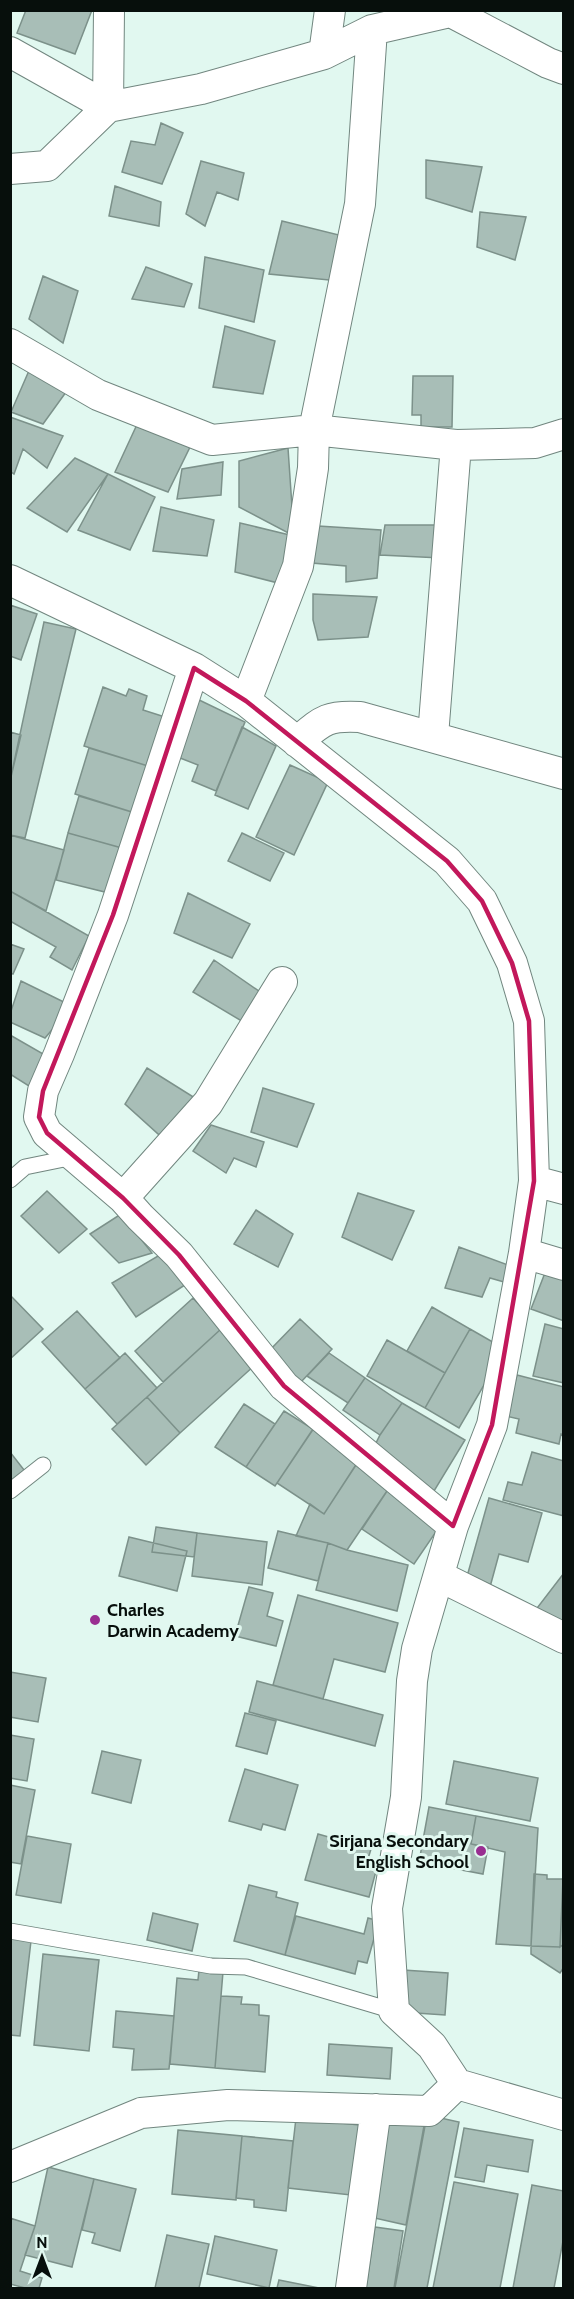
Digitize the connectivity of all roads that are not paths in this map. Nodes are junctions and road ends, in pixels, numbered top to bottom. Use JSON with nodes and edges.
{"nodes":[{"id":1,"x":109,"y":10,"type":"edge"},
{"id":2,"x":330,"y":10,"type":"edge"},
{"id":3,"x":456,"y":12,"type":"edge"},
{"id":4,"x":372,"y":30,"type":"junction"},
{"id":5,"x":10,"y":52,"type":"edge"},
{"id":6,"x":324,"y":54,"type":"junction"},
{"id":7,"x":564,"y":69,"type":"edge"},
{"id":8,"x":108,"y":106,"type":"junction"},
{"id":9,"x":10,"y":169,"type":"edge"},
{"id":10,"x":10,"y":344,"type":"edge"},
{"id":11,"x":314,"y":430,"type":"junction"},
{"id":12,"x":564,"y":434,"type":"edge"},
{"id":13,"x":456,"y":445,"type":"junction"},
{"id":14,"x":10,"y":580,"type":"edge"},
{"id":15,"x":194,"y":668,"type":"junction"},
{"id":16,"x":246,"y":701,"type":"junction"},
{"id":17,"x":433,"y":736,"type":"junction"},
{"id":18,"x":297,"y":742,"type":"junction"},
{"id":19,"x":564,"y":774,"type":"edge"},
{"id":20,"x":282,"y":982,"type":"dead end"},
{"id":21,"x":74,"y":1157,"type":"junction"},
{"id":22,"x":10,"y":1180,"type":"edge"},
{"id":23,"x":534,"y":1181,"type":"junction"},
{"id":24,"x":564,"y":1189,"type":"edge"},
{"id":25,"x":123,"y":1198,"type":"junction"},
{"id":26,"x":524,"y":1253,"type":"junction"},
{"id":27,"x":564,"y":1265,"type":"edge"},
{"id":28,"x":44,"y":1465,"type":"dead end"},
{"id":29,"x":10,"y":1491,"type":"edge"},
{"id":30,"x":453,"y":1526,"type":"junction"},
{"id":31,"x":439,"y":1576,"type":"junction"},
{"id":32,"x":564,"y":1638,"type":"edge"},
{"id":33,"x":10,"y":1931,"type":"edge"},
{"id":34,"x":394,"y":2011,"type":"junction"},
{"id":35,"x":457,"y":2084,"type":"junction"},
{"id":36,"x":376,"y":2109,"type":"junction"},
{"id":37,"x":564,"y":2115,"type":"edge"},
{"id":38,"x":10,"y":2167,"type":"edge"},
{"id":39,"x":351,"y":2289,"type":"edge"}],
"edges":[{"from":1,"to":8,"type":"street"},
{"from":2,"to":6,"type":"street"},
{"from":3,"to":4,"type":"street"},
{"from":3,"to":7,"type":"street"},
{"from":4,"to":6,"type":"street"},
{"from":4,"to":11,"type":"street"},
{"from":5,"to":8,"type":"street"},
{"from":6,"to":8,"type":"street"},
{"from":8,"to":9,"type":"street"},
{"from":10,"to":11,"type":"street"},
{"from":11,"to":13,"type":"street"},
{"from":11,"to":16,"type":"street"},
{"from":12,"to":13,"type":"street"},
{"from":13,"to":17,"type":"street"},
{"from":14,"to":15,"type":"street"},
{"from":15,"to":16,"type":"street"},
{"from":15,"to":21,"type":"street"},
{"from":16,"to":18,"type":"street"},
{"from":17,"to":18,"type":"street"},
{"from":17,"to":19,"type":"street"},
{"from":18,"to":23,"type":"street"},
{"from":20,"to":25,"type":"street"},
{"from":21,"to":22,"type":"lane"},
{"from":21,"to":25,"type":"street"},
{"from":23,"to":24,"type":"street"},
{"from":23,"to":26,"type":"street"},
{"from":25,"to":30,"type":"street"},
{"from":26,"to":27,"type":"street"},
{"from":26,"to":30,"type":"street"},
{"from":28,"to":29,"type":"lane"},
{"from":30,"to":31,"type":"street"},
{"from":31,"to":32,"type":"street"},
{"from":31,"to":34,"type":"street"},
{"from":33,"to":34,"type":"lane"},
{"from":34,"to":35,"type":"street"},
{"from":35,"to":36,"type":"street"},
{"from":35,"to":37,"type":"street"},
{"from":36,"to":38,"type":"street"},
{"from":36,"to":39,"type":"street"}]}
